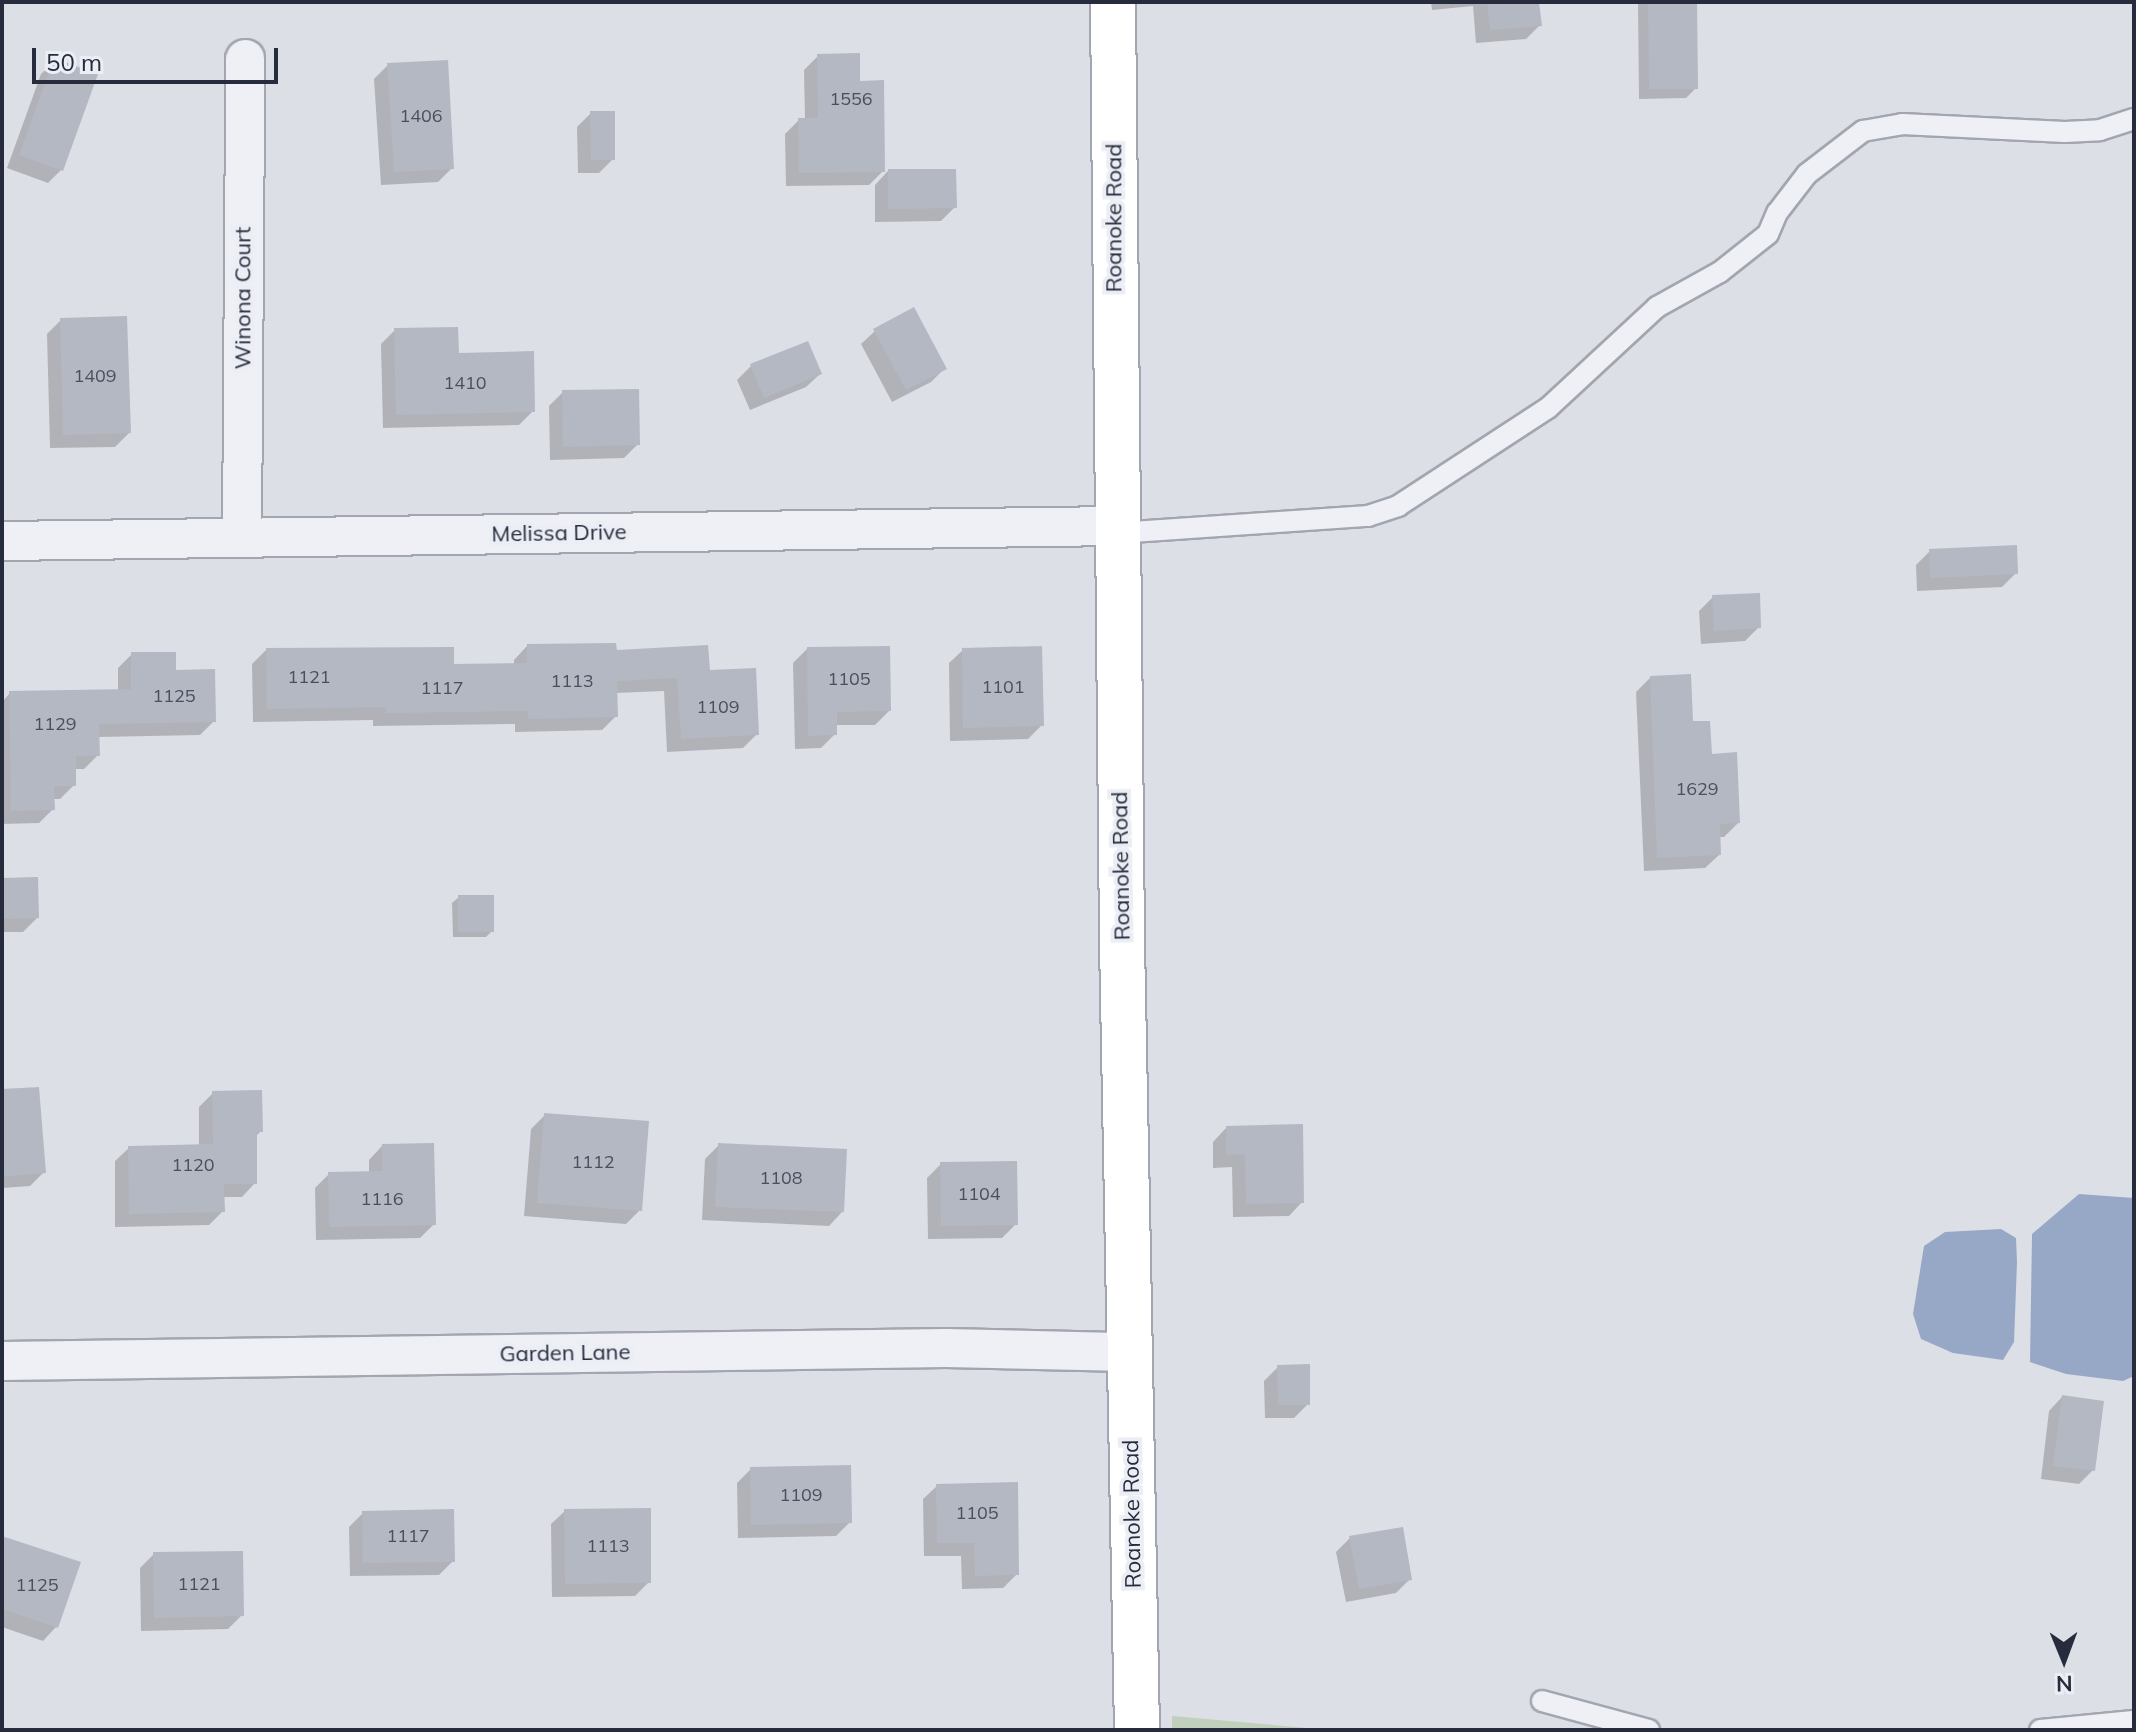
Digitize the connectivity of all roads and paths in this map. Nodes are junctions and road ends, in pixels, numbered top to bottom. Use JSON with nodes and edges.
{"nodes":[{"id":1,"x":1113,"y":2,"type":"edge"},
{"id":2,"x":245,"y":59,"type":"dead end"},
{"id":3,"x":2134,"y":119,"type":"edge"},
{"id":4,"x":1117,"y":530,"type":"junction"},
{"id":5,"x":242,"y":537,"type":"junction"},
{"id":6,"x":2,"y":541,"type":"edge"},
{"id":7,"x":1128,"y":1352,"type":"junction"},
{"id":8,"x":2,"y":1361,"type":"edge"},
{"id":9,"x":1542,"y":1701,"type":"dead end"},
{"id":10,"x":2134,"y":1721,"type":"edge"},
{"id":11,"x":1137,"y":1730,"type":"edge"},
{"id":12,"x":1649,"y":1730,"type":"edge"},
{"id":13,"x":2040,"y":1730,"type":"edge"}],
"edges":[{"from":1,"to":4,"type":"street","name":"Roanoke Road"},
{"from":2,"to":5,"type":"street","name":"Winona Court"},
{"from":3,"to":4,"type":"lane"},
{"from":4,"to":5,"type":"street","name":"Melissa Drive"},
{"from":4,"to":7,"type":"street","name":"Roanoke Road"},
{"from":5,"to":6,"type":"street","name":"Melissa Drive"},
{"from":7,"to":8,"type":"street","name":"Garden Lane"},
{"from":7,"to":11,"type":"street","name":"Roanoke Road"},
{"from":9,"to":12,"type":"lane"},
{"from":10,"to":13,"type":"lane"}]}
